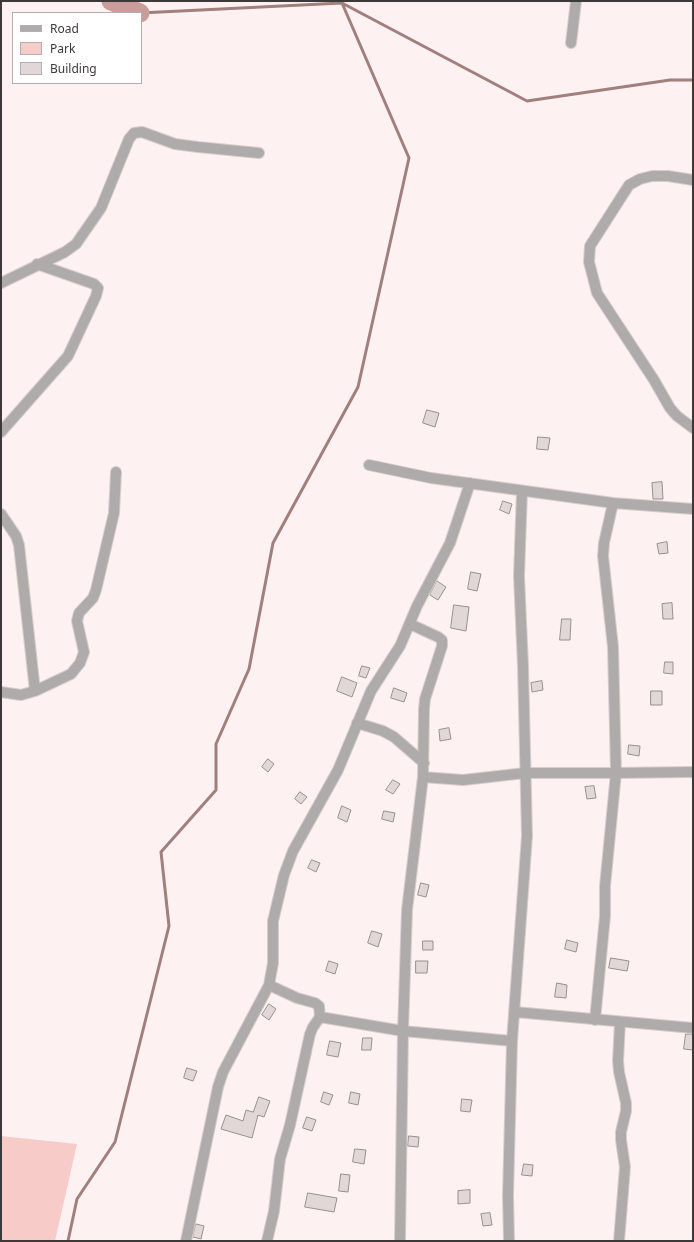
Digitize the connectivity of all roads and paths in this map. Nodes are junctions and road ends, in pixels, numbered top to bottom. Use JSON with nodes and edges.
{"nodes":[{"id":1,"x":576,"y":1,"type":"edge"},
{"id":2,"x":571,"y":42,"type":"dead end"},
{"id":3,"x":259,"y":153,"type":"dead end"},
{"id":4,"x":693,"y":180,"type":"edge"},
{"id":5,"x":37,"y":264,"type":"junction"},
{"id":6,"x":1,"y":283,"type":"edge"},
{"id":7,"x":693,"y":428,"type":"edge"},
{"id":8,"x":1,"y":432,"type":"edge"},
{"id":9,"x":369,"y":465,"type":"dead end"},
{"id":10,"x":116,"y":472,"type":"dead end"},
{"id":11,"x":470,"y":483,"type":"junction"},
{"id":12,"x":522,"y":491,"type":"junction"},
{"id":13,"x":613,"y":503,"type":"junction"},
{"id":14,"x":693,"y":509,"type":"edge"},
{"id":15,"x":1,"y":514,"type":"edge"},
{"id":16,"x":410,"y":624,"type":"junction"},
{"id":17,"x":35,"y":691,"type":"junction"},
{"id":18,"x":1,"y":692,"type":"edge"},
{"id":19,"x":357,"y":723,"type":"junction"},
{"id":20,"x":424,"y":762,"type":"junction"},
{"id":21,"x":693,"y":772,"type":"edge"},
{"id":22,"x":524,"y":773,"type":"junction"},
{"id":23,"x":616,"y":773,"type":"junction"},
{"id":24,"x":423,"y":777,"type":"junction"},
{"id":25,"x":269,"y":985,"type":"junction"},
{"id":26,"x":514,"y":1012,"type":"junction"},
{"id":27,"x":320,"y":1017,"type":"junction"},
{"id":28,"x":595,"y":1020,"type":"junction"},
{"id":29,"x":620,"y":1022,"type":"junction"},
{"id":30,"x":693,"y":1028,"type":"edge"},
{"id":31,"x":403,"y":1031,"type":"junction"},
{"id":32,"x":512,"y":1041,"type":"junction"},
{"id":33,"x":186,"y":1241,"type":"edge"},
{"id":34,"x":267,"y":1241,"type":"edge"},
{"id":35,"x":400,"y":1241,"type":"edge"},
{"id":36,"x":509,"y":1241,"type":"edge"},
{"id":37,"x":620,"y":1241,"type":"edge"}],
"edges":[{"from":1,"to":2,"type":"street"},
{"from":3,"to":5,"type":"street"},
{"from":4,"to":7,"type":"street"},
{"from":5,"to":6,"type":"street"},
{"from":5,"to":8,"type":"street"},
{"from":9,"to":11,"type":"street"},
{"from":10,"to":17,"type":"street"},
{"from":11,"to":12,"type":"street"},
{"from":11,"to":16,"type":"street"},
{"from":12,"to":13,"type":"street"},
{"from":12,"to":22,"type":"street"},
{"from":13,"to":14,"type":"street"},
{"from":13,"to":23,"type":"street"},
{"from":15,"to":17,"type":"street"},
{"from":16,"to":19,"type":"street"},
{"from":16,"to":20,"type":"street"},
{"from":17,"to":18,"type":"street"},
{"from":19,"to":20,"type":"street"},
{"from":19,"to":25,"type":"street"},
{"from":20,"to":24,"type":"street"},
{"from":21,"to":23,"type":"street"},
{"from":22,"to":23,"type":"street"},
{"from":22,"to":24,"type":"street"},
{"from":22,"to":26,"type":"street"},
{"from":23,"to":28,"type":"street"},
{"from":24,"to":31,"type":"street"},
{"from":25,"to":27,"type":"street"},
{"from":25,"to":33,"type":"street"},
{"from":26,"to":28,"type":"street"},
{"from":26,"to":32,"type":"street"},
{"from":27,"to":31,"type":"street"},
{"from":27,"to":34,"type":"street"},
{"from":28,"to":29,"type":"street"},
{"from":29,"to":30,"type":"street"},
{"from":29,"to":37,"type":"street"},
{"from":31,"to":32,"type":"street"},
{"from":31,"to":35,"type":"street"},
{"from":32,"to":36,"type":"street"}]}
